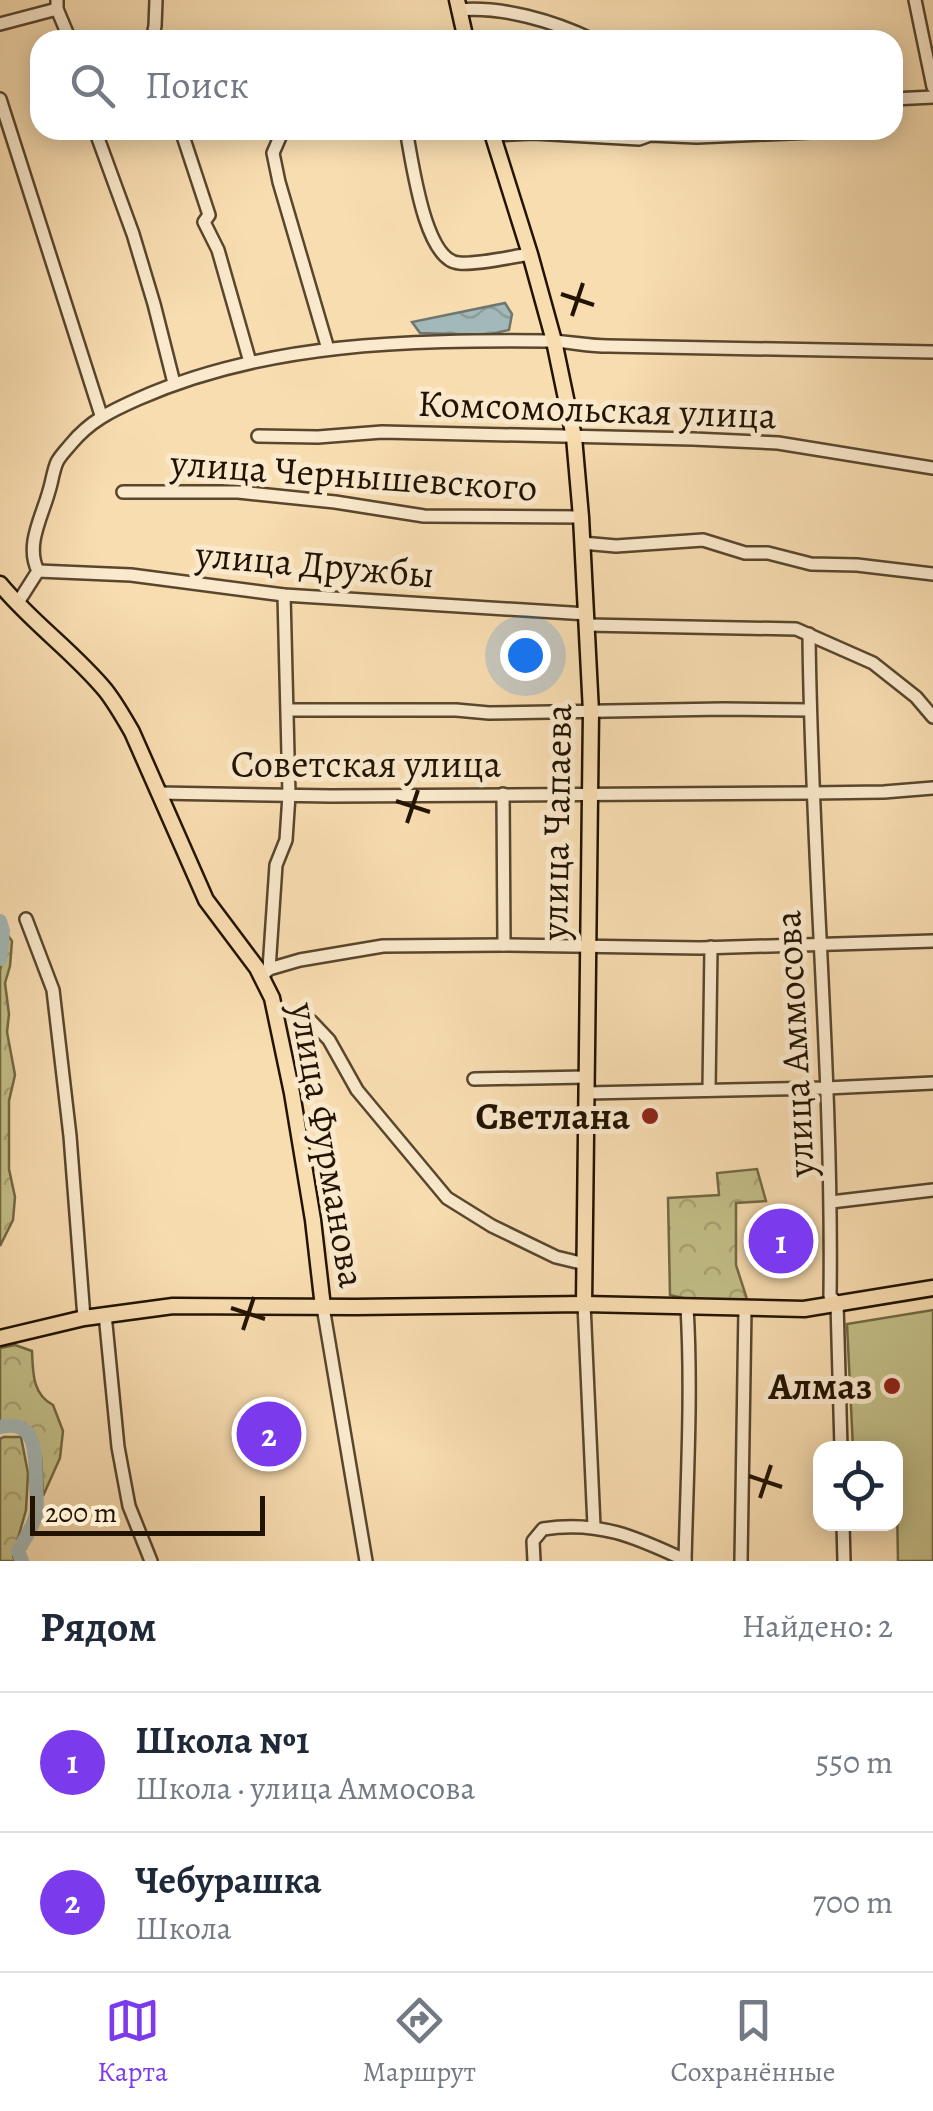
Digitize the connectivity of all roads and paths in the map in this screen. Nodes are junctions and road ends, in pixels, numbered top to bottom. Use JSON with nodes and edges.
{"nodes":[{"id":1,"x":156,"y":0,"type":"edge"},
{"id":2,"x":915,"y":0,"type":"edge"},
{"id":3,"x":57,"y":5,"type":"edge"},
{"id":4,"x":458,"y":5,"type":"edge"},
{"id":5,"x":0,"y":24,"type":"edge"},
{"id":6,"x":66,"y":30,"type":"edge"},
{"id":7,"x":154,"y":30,"type":"edge"},
{"id":8,"x":464,"y":30,"type":"edge"},
{"id":9,"x":571,"y":30,"type":"edge"},
{"id":10,"x":933,"y":87,"type":"edge"},
{"id":11,"x":933,"y":97,"type":"edge"},
{"id":12,"x":903,"y":98,"type":"edge"},
{"id":13,"x":0,"y":99,"type":"edge"},
{"id":14,"x":99,"y":140,"type":"edge"},
{"id":15,"x":184,"y":140,"type":"edge"},
{"id":16,"x":279,"y":140,"type":"edge"},
{"id":17,"x":408,"y":140,"type":"edge"},
{"id":18,"x":494,"y":140,"type":"edge"},
{"id":19,"x":530,"y":254,"type":"junction"},
{"id":20,"x":554,"y":341,"type":"junction"},
{"id":21,"x":328,"y":349,"type":"junction"},
{"id":22,"x":933,"y":352,"type":"edge"},
{"id":23,"x":250,"y":362,"type":"junction"},
{"id":24,"x":174,"y":383,"type":"junction"},
{"id":25,"x":100,"y":415,"type":"junction"},
{"id":26,"x":258,"y":436,"type":"dead end"},
{"id":27,"x":574,"y":437,"type":"junction"},
{"id":28,"x":933,"y":468,"type":"edge"},
{"id":29,"x":123,"y":492,"type":"dead end"},
{"id":30,"x":581,"y":517,"type":"junction"},
{"id":31,"x":582,"y":543,"type":"junction"},
{"id":32,"x":38,"y":571,"type":"junction"},
{"id":33,"x":933,"y":574,"type":"edge"},
{"id":34,"x":0,"y":584,"type":"edge"},
{"id":35,"x":284,"y":595,"type":"junction"},
{"id":36,"x":17,"y":604,"type":"junction"},
{"id":37,"x":587,"y":620,"type":"junction"},
{"id":38,"x":810,"y":634,"type":"junction"},
{"id":39,"x":288,"y":710,"type":"junction"},
{"id":40,"x":810,"y":710,"type":"junction"},
{"id":41,"x":591,"y":712,"type":"junction"},
{"id":42,"x":933,"y":717,"type":"edge"},
{"id":43,"x":933,"y":788,"type":"edge"},
{"id":44,"x":812,"y":793,"type":"junction"},
{"id":45,"x":158,"y":794,"type":"junction"},
{"id":46,"x":504,"y":794,"type":"junction"},
{"id":47,"x":590,"y":794,"type":"junction"},
{"id":48,"x":289,"y":796,"type":"junction"},
{"id":49,"x":26,"y":919,"type":"dead end"},
{"id":50,"x":933,"y":941,"type":"edge"},
{"id":51,"x":820,"y":943,"type":"junction"},
{"id":52,"x":504,"y":945,"type":"junction"},
{"id":53,"x":587,"y":945,"type":"junction"},
{"id":54,"x":711,"y":948,"type":"junction"},
{"id":55,"x":266,"y":973,"type":"junction"},
{"id":56,"x":311,"y":1021,"type":"dead end"},
{"id":57,"x":587,"y":1077,"type":"junction"},
{"id":58,"x":474,"y":1078,"type":"dead end"},
{"id":59,"x":933,"y":1083,"type":"edge"},
{"id":60,"x":826,"y":1088,"type":"junction"},
{"id":61,"x":709,"y":1090,"type":"junction"},
{"id":62,"x":588,"y":1093,"type":"junction"},
{"id":63,"x":933,"y":1190,"type":"edge"},
{"id":64,"x":831,"y":1202,"type":"junction"},
{"id":65,"x":585,"y":1264,"type":"junction"},
{"id":66,"x":933,"y":1288,"type":"edge"},
{"id":67,"x":837,"y":1303,"type":"junction"},
{"id":68,"x":584,"y":1304,"type":"junction"},
{"id":69,"x":323,"y":1307,"type":"junction"},
{"id":70,"x":686,"y":1308,"type":"junction"},
{"id":71,"x":745,"y":1308,"type":"junction"},
{"id":72,"x":104,"y":1314,"type":"junction"},
{"id":73,"x":84,"y":1318,"type":"junction"},
{"id":74,"x":0,"y":1338,"type":"edge"},
{"id":75,"x":841,"y":1441,"type":"edge"},
{"id":76,"x":594,"y":1526,"type":"junction"},
{"id":77,"x":843,"y":1531,"type":"edge"},
{"id":78,"x":685,"y":1560,"type":"edge"},
{"id":79,"x":152,"y":1561,"type":"edge"},
{"id":80,"x":366,"y":1561,"type":"edge"},
{"id":81,"x":534,"y":1561,"type":"edge"},
{"id":82,"x":741,"y":1561,"type":"edge"},
{"id":83,"x":844,"y":1561,"type":"edge"}],
"edges":[{"from":1,"to":7,"type":"street"},
{"from":2,"to":10,"type":"street"},
{"from":3,"to":5,"type":"street"},
{"from":3,"to":6,"type":"street"},
{"from":4,"to":8,"type":"main road"},
{"from":4,"to":9,"type":"street"},
{"from":11,"to":12,"type":"street"},
{"from":13,"to":25,"type":"street"},
{"from":14,"to":24,"type":"street"},
{"from":15,"to":23,"type":"street"},
{"from":16,"to":21,"type":"street"},
{"from":17,"to":19,"type":"street"},
{"from":18,"to":19,"type":"main road","name":"улица Чапаева"},
{"from":19,"to":20,"type":"main road","name":"улица Чапаева"},
{"from":20,"to":21,"type":"street"},
{"from":20,"to":22,"type":"street"},
{"from":20,"to":27,"type":"main road","name":"улица Чапаева"},
{"from":21,"to":23,"type":"street"},
{"from":23,"to":24,"type":"street"},
{"from":24,"to":25,"type":"street"},
{"from":25,"to":32,"type":"street"},
{"from":26,"to":27,"type":"street","name":"Комсомольская улица"},
{"from":27,"to":28,"type":"street","name":"Комсомольская улица"},
{"from":27,"to":30,"type":"main road","name":"улица Чапаева"},
{"from":29,"to":30,"type":"street","name":"улица Чернышевского"},
{"from":30,"to":31,"type":"main road","name":"улица Чапаева"},
{"from":31,"to":33,"type":"street"},
{"from":31,"to":37,"type":"main road","name":"улица Чапаева"},
{"from":32,"to":35,"type":"street","name":"улица Дружбы"},
{"from":32,"to":36,"type":"street"},
{"from":34,"to":36,"type":"main road","name":"улица Фурманова"},
{"from":35,"to":37,"type":"street","name":"улица Дружбы"},
{"from":35,"to":39,"type":"street"},
{"from":36,"to":45,"type":"main road","name":"улица Фурманова"},
{"from":37,"to":38,"type":"street","name":"улица Дружбы"},
{"from":37,"to":41,"type":"main road","name":"улица Чапаева"},
{"from":38,"to":40,"type":"street","name":"улица Аммосова"},
{"from":38,"to":42,"type":"street","name":"улица Дружбы"},
{"from":39,"to":41,"type":"street"},
{"from":39,"to":48,"type":"street"},
{"from":40,"to":41,"type":"street"},
{"from":40,"to":44,"type":"street","name":"улица Аммосова"},
{"from":41,"to":47,"type":"main road","name":"улица Чапаева"},
{"from":43,"to":44,"type":"street","name":"Советская улица"},
{"from":44,"to":47,"type":"street","name":"Советская улица"},
{"from":44,"to":51,"type":"street","name":"улица Аммосова"},
{"from":45,"to":48,"type":"street","name":"Советская улица"},
{"from":45,"to":55,"type":"main road","name":"улица Фурманова"},
{"from":46,"to":47,"type":"street","name":"Советская улица"},
{"from":46,"to":48,"type":"street","name":"Советская улица"},
{"from":46,"to":52,"type":"street"},
{"from":47,"to":53,"type":"main road","name":"улица Чапаева"},
{"from":48,"to":55,"type":"street"},
{"from":49,"to":73,"type":"street"},
{"from":50,"to":51,"type":"street"},
{"from":51,"to":54,"type":"street"},
{"from":51,"to":60,"type":"street","name":"улица Аммосова"},
{"from":52,"to":53,"type":"street"},
{"from":52,"to":55,"type":"street"},
{"from":53,"to":54,"type":"street"},
{"from":53,"to":57,"type":"main road","name":"улица Чапаева"},
{"from":54,"to":61,"type":"street"},
{"from":55,"to":69,"type":"main road","name":"улица Фурманова"},
{"from":56,"to":65,"type":"street"},
{"from":57,"to":58,"type":"street"},
{"from":57,"to":62,"type":"main road","name":"улица Чапаева"},
{"from":59,"to":60,"type":"street"},
{"from":60,"to":61,"type":"street"},
{"from":60,"to":64,"type":"street","name":"улица Аммосова"},
{"from":61,"to":62,"type":"street"},
{"from":62,"to":65,"type":"main road","name":"улица Чапаева"},
{"from":63,"to":64,"type":"street"},
{"from":64,"to":67,"type":"street","name":"улица Аммосова"},
{"from":65,"to":68,"type":"main road","name":"улица Чапаева"},
{"from":66,"to":67,"type":"main road"},
{"from":67,"to":71,"type":"main road"},
{"from":67,"to":75,"type":"street","name":"улица Аммосова"},
{"from":68,"to":69,"type":"main road"},
{"from":68,"to":70,"type":"main road"},
{"from":68,"to":76,"type":"street","name":"улица Чапаева"},
{"from":69,"to":72,"type":"main road"},
{"from":69,"to":80,"type":"street","name":"улица Фурманова"},
{"from":70,"to":71,"type":"main road"},
{"from":70,"to":78,"type":"street"},
{"from":71,"to":82,"type":"street"},
{"from":72,"to":73,"type":"main road"},
{"from":72,"to":79,"type":"street"},
{"from":73,"to":74,"type":"main road"},
{"from":76,"to":78,"type":"street"},
{"from":76,"to":81,"type":"street"},
{"from":77,"to":83,"type":"street"}]}
